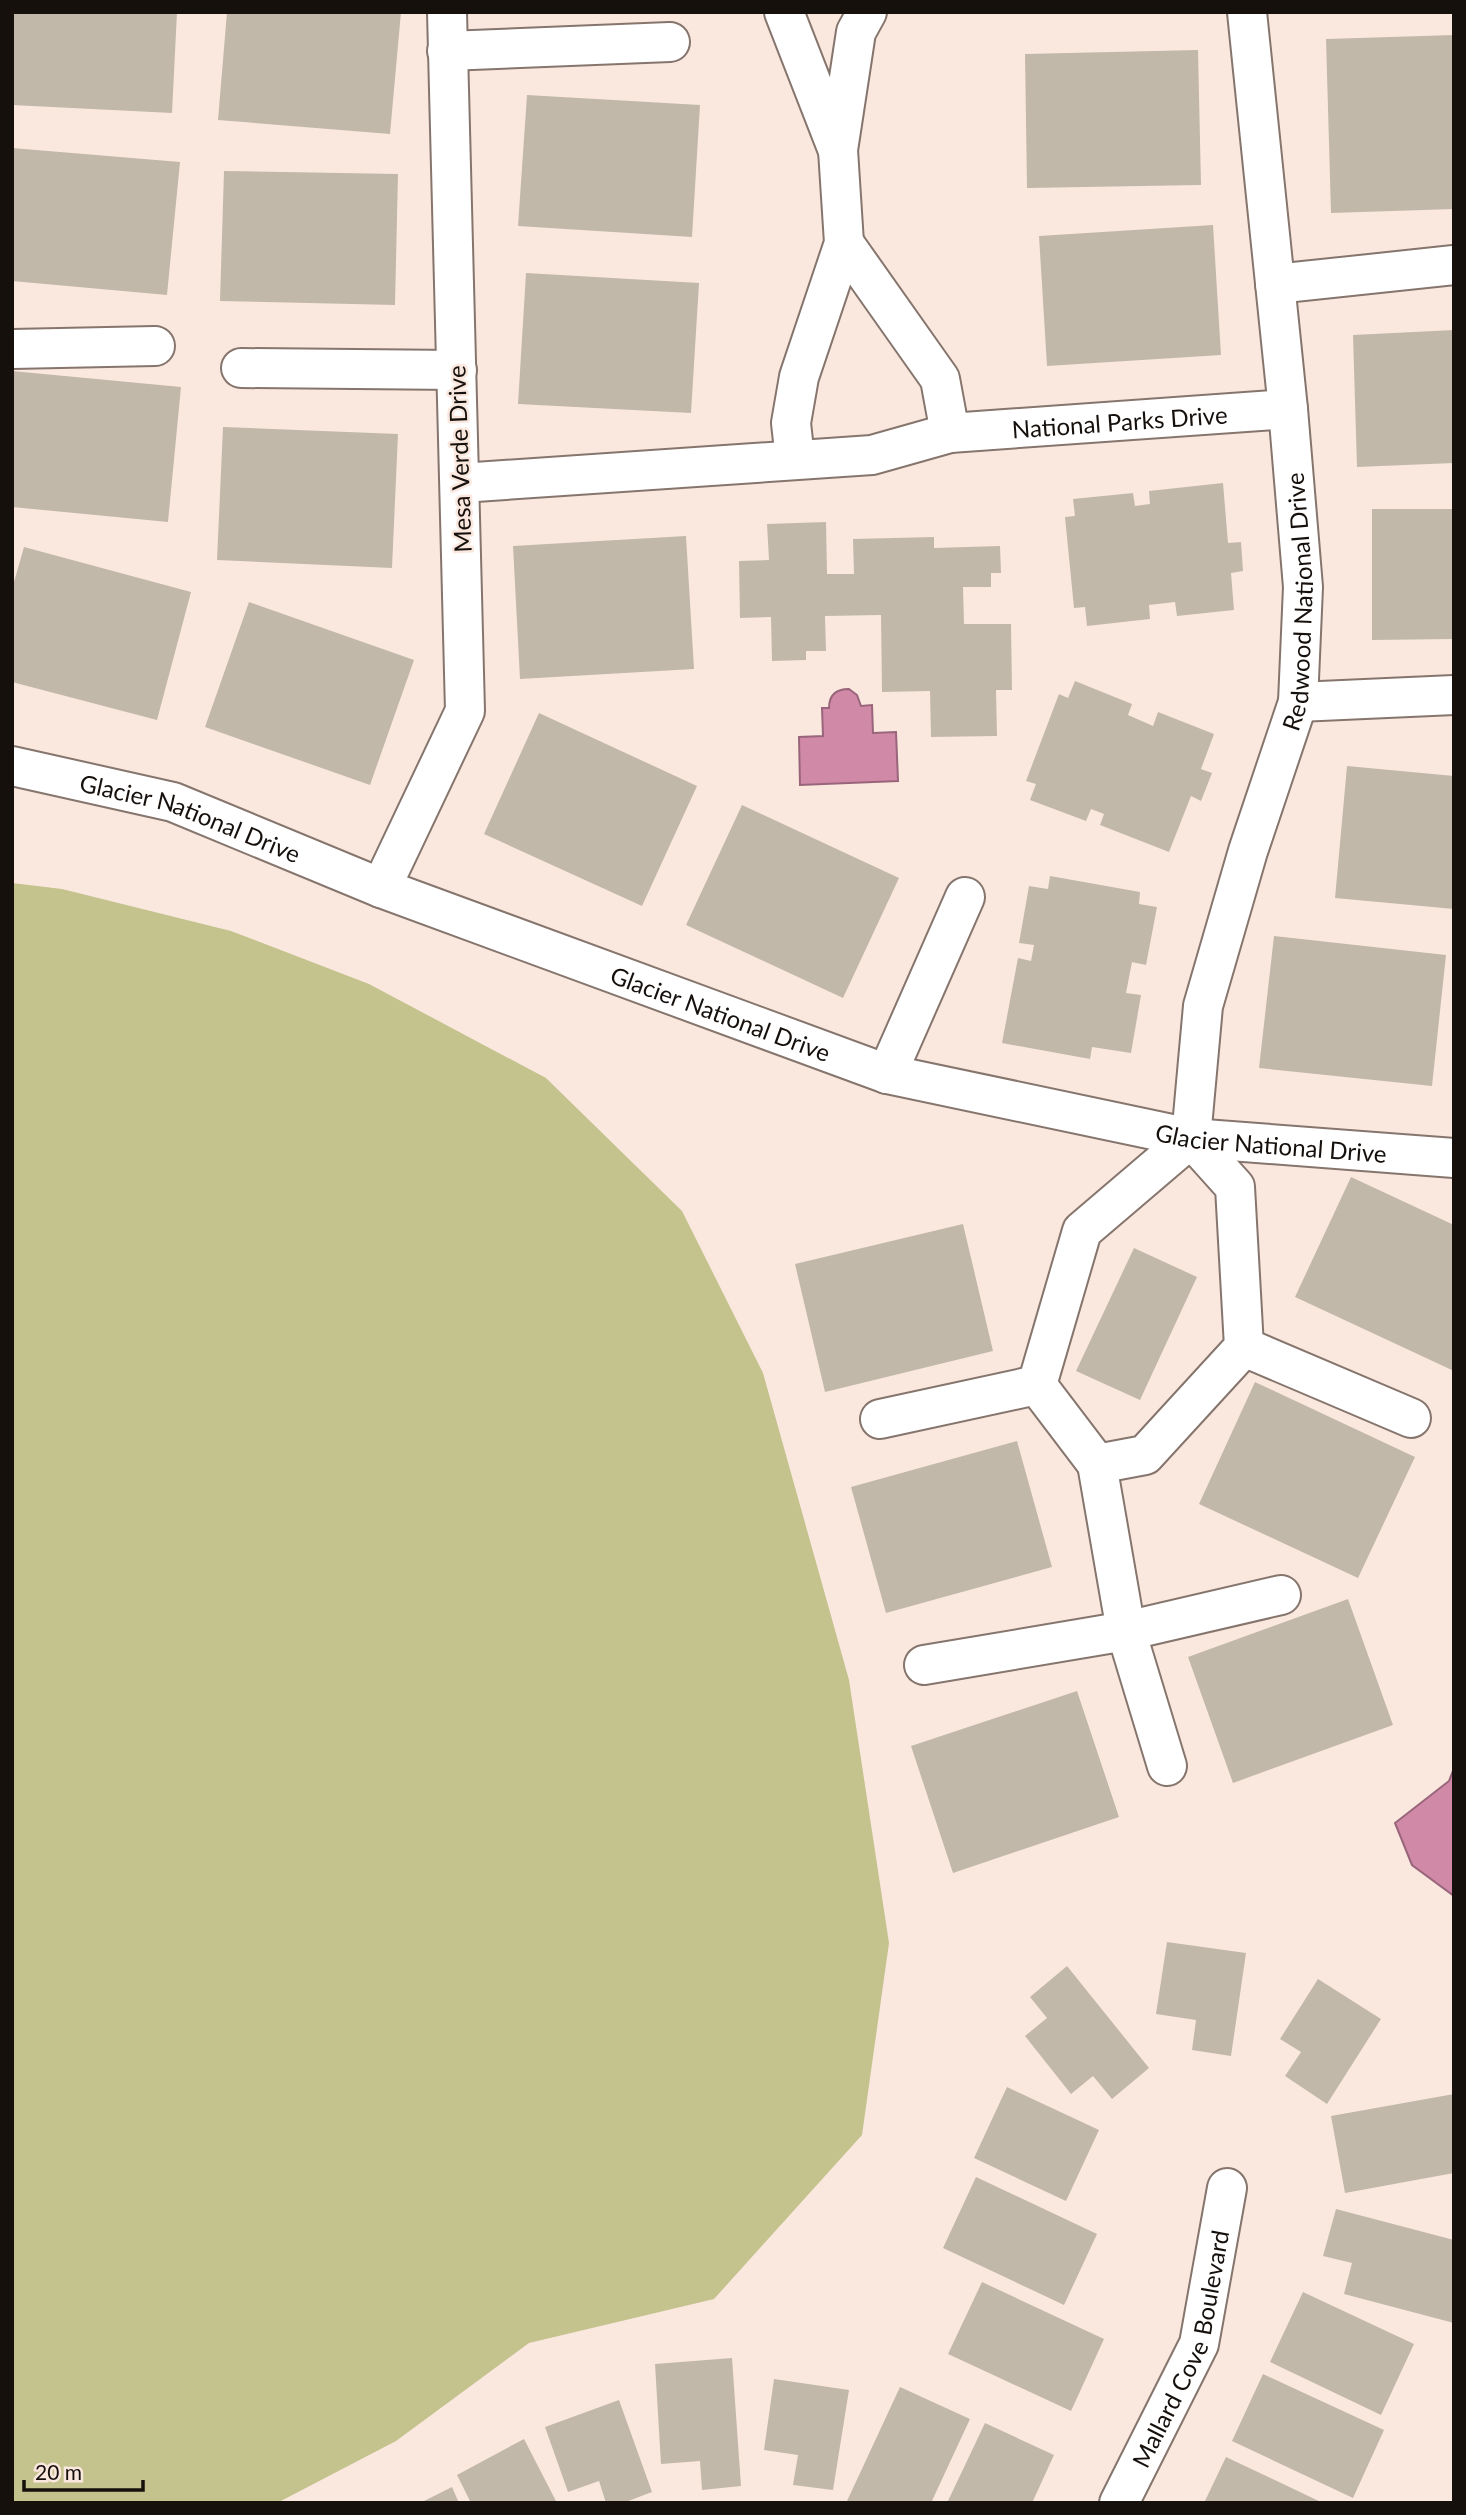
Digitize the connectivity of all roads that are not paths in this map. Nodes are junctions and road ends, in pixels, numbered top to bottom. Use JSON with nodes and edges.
{"nodes":[{"id":1,"x":447,"y":12,"type":"edge"},
{"id":2,"x":784,"y":12,"type":"edge"},
{"id":3,"x":867,"y":12,"type":"edge"},
{"id":4,"x":1247,"y":12,"type":"edge"},
{"id":5,"x":670,"y":42,"type":"dead end"},
{"id":6,"x":447,"y":51,"type":"junction"},
{"id":7,"x":838,"y":150,"type":"junction"},
{"id":8,"x":844,"y":243,"type":"junction"},
{"id":9,"x":1454,"y":265,"type":"edge"},
{"id":10,"x":1275,"y":284,"type":"junction"},
{"id":11,"x":155,"y":346,"type":"dead end"},
{"id":12,"x":12,"y":349,"type":"edge"},
{"id":13,"x":241,"y":368,"type":"dead end"},
{"id":14,"x":457,"y":370,"type":"junction"},
{"id":15,"x":1288,"y":409,"type":"junction"},
{"id":16,"x":950,"y":433,"type":"junction"},
{"id":17,"x":795,"y":459,"type":"junction"},
{"id":18,"x":461,"y":484,"type":"junction"},
{"id":19,"x":1454,"y":695,"type":"edge"},
{"id":20,"x":1298,"y":702,"type":"junction"},
{"id":21,"x":12,"y":766,"type":"edge"},
{"id":22,"x":380,"y":888,"type":"junction"},
{"id":23,"x":965,"y":897,"type":"dead end"},
{"id":24,"x":887,"y":1074,"type":"junction"},
{"id":25,"x":1191,"y":1138,"type":"junction"},
{"id":26,"x":1454,"y":1158,"type":"edge"},
{"id":27,"x":1244,"y":1348,"type":"junction"},
{"id":28,"x":1037,"y":1385,"type":"junction"},
{"id":29,"x":1411,"y":1418,"type":"dead end"},
{"id":30,"x":880,"y":1419,"type":"dead end"},
{"id":31,"x":1097,"y":1464,"type":"junction"},
{"id":32,"x":1281,"y":1595,"type":"dead end"},
{"id":33,"x":1126,"y":1631,"type":"junction"},
{"id":34,"x":924,"y":1665,"type":"dead end"},
{"id":35,"x":1167,"y":1766,"type":"dead end"},
{"id":36,"x":1227,"y":2188,"type":"dead end"},
{"id":37,"x":1119,"y":2503,"type":"edge"}],
"edges":[{"from":1,"to":6,"type":"street","name":"Mesa Verde Drive"},
{"from":2,"to":7,"type":"street"},
{"from":3,"to":7,"type":"street"},
{"from":4,"to":10,"type":"street","name":"Redwood National Drive"},
{"from":5,"to":6,"type":"street"},
{"from":6,"to":14,"type":"street","name":"Mesa Verde Drive"},
{"from":7,"to":8,"type":"street"},
{"from":8,"to":16,"type":"street"},
{"from":8,"to":17,"type":"street"},
{"from":9,"to":10,"type":"street"},
{"from":10,"to":15,"type":"street","name":"Redwood National Drive"},
{"from":11,"to":12,"type":"street"},
{"from":13,"to":14,"type":"street"},
{"from":14,"to":18,"type":"street","name":"Mesa Verde Drive"},
{"from":15,"to":16,"type":"street","name":"National Parks Drive"},
{"from":15,"to":20,"type":"street","name":"Redwood National Drive"},
{"from":16,"to":17,"type":"street","name":"National Parks Drive"},
{"from":17,"to":18,"type":"street","name":"National Parks Drive"},
{"from":18,"to":22,"type":"street","name":"Mesa Verde Drive"},
{"from":19,"to":20,"type":"street"},
{"from":20,"to":25,"type":"street","name":"Redwood National Drive"},
{"from":21,"to":22,"type":"street","name":"Glacier National Drive"},
{"from":22,"to":24,"type":"street","name":"Glacier National Drive"},
{"from":23,"to":24,"type":"street"},
{"from":24,"to":25,"type":"street","name":"Glacier National Drive"},
{"from":25,"to":26,"type":"street","name":"Glacier National Drive"},
{"from":25,"to":27,"type":"street"},
{"from":25,"to":28,"type":"street"},
{"from":27,"to":29,"type":"street"},
{"from":27,"to":31,"type":"street"},
{"from":28,"to":30,"type":"street"},
{"from":28,"to":31,"type":"street"},
{"from":31,"to":33,"type":"street"},
{"from":32,"to":33,"type":"street"},
{"from":33,"to":34,"type":"street"},
{"from":33,"to":35,"type":"street"},
{"from":36,"to":37,"type":"street","name":"Mallard Cove Boulevard"}]}
